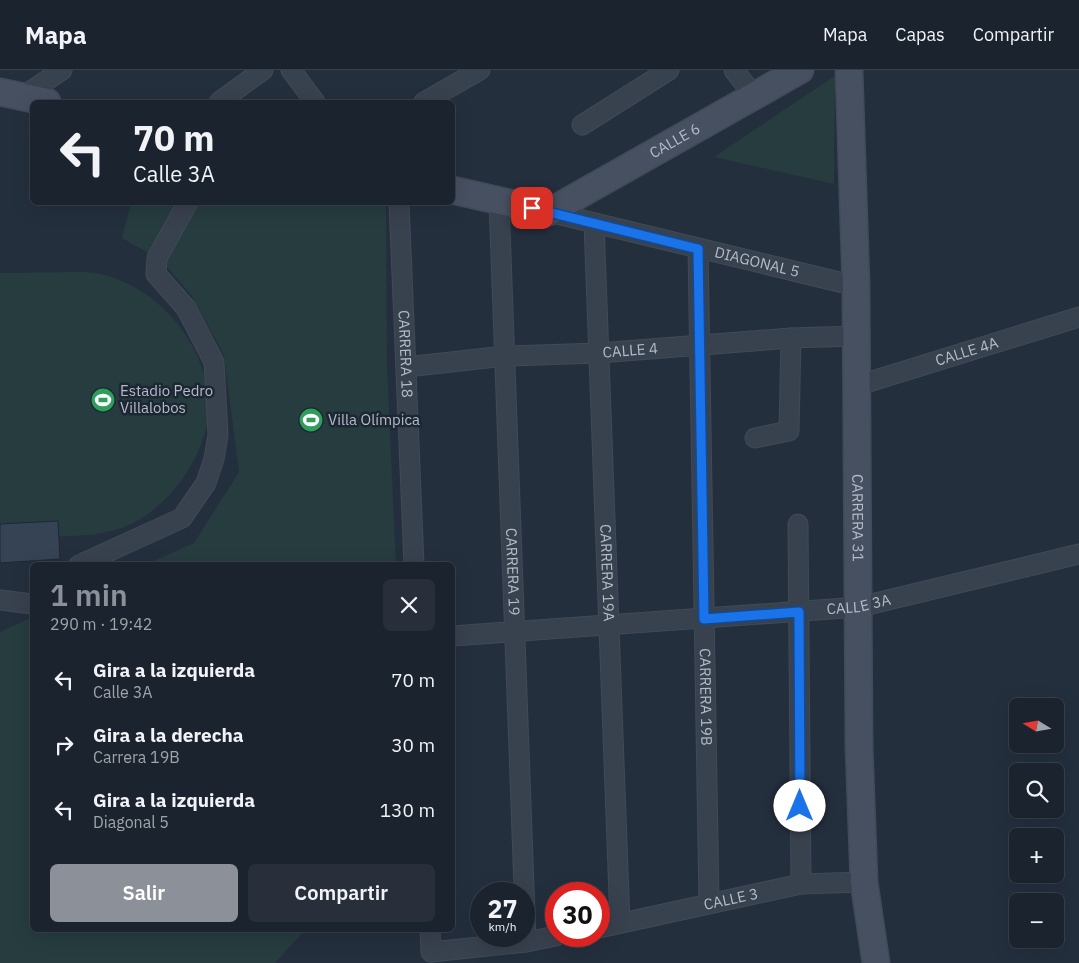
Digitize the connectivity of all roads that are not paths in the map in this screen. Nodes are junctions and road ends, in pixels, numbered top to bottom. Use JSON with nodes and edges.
{"nodes":[{"id":1,"x":62,"y":70,"type":"edge"},
{"id":2,"x":263,"y":70,"type":"edge"},
{"id":3,"x":291,"y":70,"type":"edge"},
{"id":4,"x":480,"y":70,"type":"edge"},
{"id":5,"x":669,"y":70,"type":"edge"},
{"id":6,"x":734,"y":70,"type":"edge"},
{"id":7,"x":800,"y":70,"type":"edge"},
{"id":8,"x":849,"y":70,"type":"edge"},
{"id":9,"x":11,"y":94,"type":"edge"},
{"id":10,"x":754,"y":96,"type":"junction"},
{"id":11,"x":38,"y":100,"type":"edge"},
{"id":12,"x":222,"y":100,"type":"edge"},
{"id":13,"x":314,"y":100,"type":"edge"},
{"id":14,"x":428,"y":100,"type":"edge"},
{"id":15,"x":582,"y":125,"type":"dead end"},
{"id":16,"x":455,"y":191,"type":"edge"},
{"id":17,"x":499,"y":201,"type":"junction"},
{"id":18,"x":186,"y":205,"type":"edge"},
{"id":19,"x":400,"y":205,"type":"edge"},
{"id":20,"x":548,"y":212,"type":"junction"},
{"id":21,"x":594,"y":223,"type":"junction"},
{"id":22,"x":698,"y":249,"type":"junction"},
{"id":23,"x":856,"y":286,"type":"junction"},
{"id":24,"x":1079,"y":317,"type":"edge"},
{"id":25,"x":856,"y":336,"type":"junction"},
{"id":26,"x":791,"y":338,"type":"junction"},
{"id":27,"x":700,"y":345,"type":"junction"},
{"id":28,"x":599,"y":353,"type":"junction"},
{"id":29,"x":505,"y":356,"type":"junction"},
{"id":30,"x":406,"y":367,"type":"junction"},
{"id":31,"x":856,"y":386,"type":"junction"},
{"id":32,"x":755,"y":438,"type":"dead end"},
{"id":33,"x":798,"y":524,"type":"dead end"},
{"id":34,"x":1079,"y":554,"type":"edge"},
{"id":35,"x":86,"y":562,"type":"edge"},
{"id":36,"x":414,"y":562,"type":"edge"},
{"id":37,"x":0,"y":600,"type":"edge"},
{"id":38,"x":30,"y":604,"type":"edge"},
{"id":39,"x":859,"y":607,"type":"junction"},
{"id":40,"x":799,"y":612,"type":"junction"},
{"id":41,"x":704,"y":619,"type":"junction"},
{"id":42,"x":611,"y":625,"type":"junction"},
{"id":43,"x":515,"y":630,"type":"junction"},
{"id":44,"x":455,"y":636,"type":"edge"},
{"id":45,"x":524,"y":882,"type":"edge"},
{"id":46,"x":864,"y":882,"type":"junction"},
{"id":47,"x":801,"y":884,"type":"junction"},
{"id":48,"x":709,"y":904,"type":"junction"},
{"id":49,"x":620,"y":923,"type":"junction"},
{"id":50,"x":610,"y":925,"type":"edge"},
{"id":51,"x":430,"y":932,"type":"edge"},
{"id":52,"x":478,"y":947,"type":"edge"},
{"id":53,"x":876,"y":963,"type":"edge"}],
"edges":[{"from":1,"to":9,"type":"street"},
{"from":2,"to":12,"type":"street"},
{"from":3,"to":13,"type":"street"},
{"from":4,"to":14,"type":"street"},
{"from":5,"to":15,"type":"street"},
{"from":6,"to":10,"type":"street"},
{"from":7,"to":10,"type":"main road","name":"CALLE 6"},
{"from":8,"to":23,"type":"main road","name":"CARRERA 31"},
{"from":9,"to":11,"type":"main road"},
{"from":10,"to":20,"type":"main road","name":"CALLE 6"},
{"from":16,"to":17,"type":"main road","name":"DIAGONAL 5"},
{"from":17,"to":20,"type":"main road","name":"DIAGONAL 5"},
{"from":17,"to":29,"type":"street","name":"CARRERA 19"},
{"from":18,"to":35,"type":"street"},
{"from":19,"to":30,"type":"street","name":"CARRERA 18"},
{"from":20,"to":21,"type":"street","name":"DIAGONAL 5"},
{"from":21,"to":22,"type":"street","name":"DIAGONAL 5"},
{"from":21,"to":28,"type":"street","name":"CARRERA 19A"},
{"from":22,"to":23,"type":"street","name":"DIAGONAL 5"},
{"from":22,"to":27,"type":"street","name":"CARRERA 19B"},
{"from":23,"to":25,"type":"main road","name":"CARRERA 31"},
{"from":24,"to":31,"type":"street","name":"CALLE 4A"},
{"from":25,"to":26,"type":"street","name":"CALLE 4"},
{"from":25,"to":31,"type":"main road","name":"CARRERA 31"},
{"from":26,"to":27,"type":"street","name":"CALLE 4"},
{"from":26,"to":32,"type":"street"},
{"from":27,"to":28,"type":"street","name":"CALLE 4"},
{"from":27,"to":41,"type":"street","name":"CARRERA 19B"},
{"from":28,"to":29,"type":"street","name":"CALLE 4"},
{"from":28,"to":42,"type":"street","name":"CARRERA 19A"},
{"from":29,"to":30,"type":"street","name":"CALLE 4"},
{"from":29,"to":43,"type":"street","name":"CARRERA 19"},
{"from":30,"to":36,"type":"street","name":"CARRERA 18"},
{"from":31,"to":39,"type":"main road","name":"CARRERA 31"},
{"from":33,"to":40,"type":"street"},
{"from":34,"to":39,"type":"street","name":"CALLE 3A"},
{"from":37,"to":38,"type":"street"},
{"from":39,"to":40,"type":"street","name":"CALLE 3A"},
{"from":39,"to":46,"type":"main road","name":"CARRERA 31"},
{"from":40,"to":41,"type":"street","name":"CALLE 3A"},
{"from":40,"to":47,"type":"street"},
{"from":41,"to":42,"type":"street","name":"CALLE 3A"},
{"from":41,"to":48,"type":"street","name":"CARRERA 19B"},
{"from":42,"to":43,"type":"street","name":"CALLE 3A"},
{"from":42,"to":49,"type":"street","name":"CARRERA 19A"},
{"from":43,"to":44,"type":"street","name":"CALLE 3A"},
{"from":43,"to":45,"type":"street","name":"CARRERA 19"},
{"from":46,"to":47,"type":"street","name":"CALLE 3"},
{"from":46,"to":53,"type":"main road","name":"CARRERA 31"},
{"from":47,"to":48,"type":"street","name":"CALLE 3"},
{"from":48,"to":49,"type":"street","name":"CALLE 3"},
{"from":49,"to":50,"type":"street","name":"CALLE 3"},
{"from":51,"to":52,"type":"street"}]}
